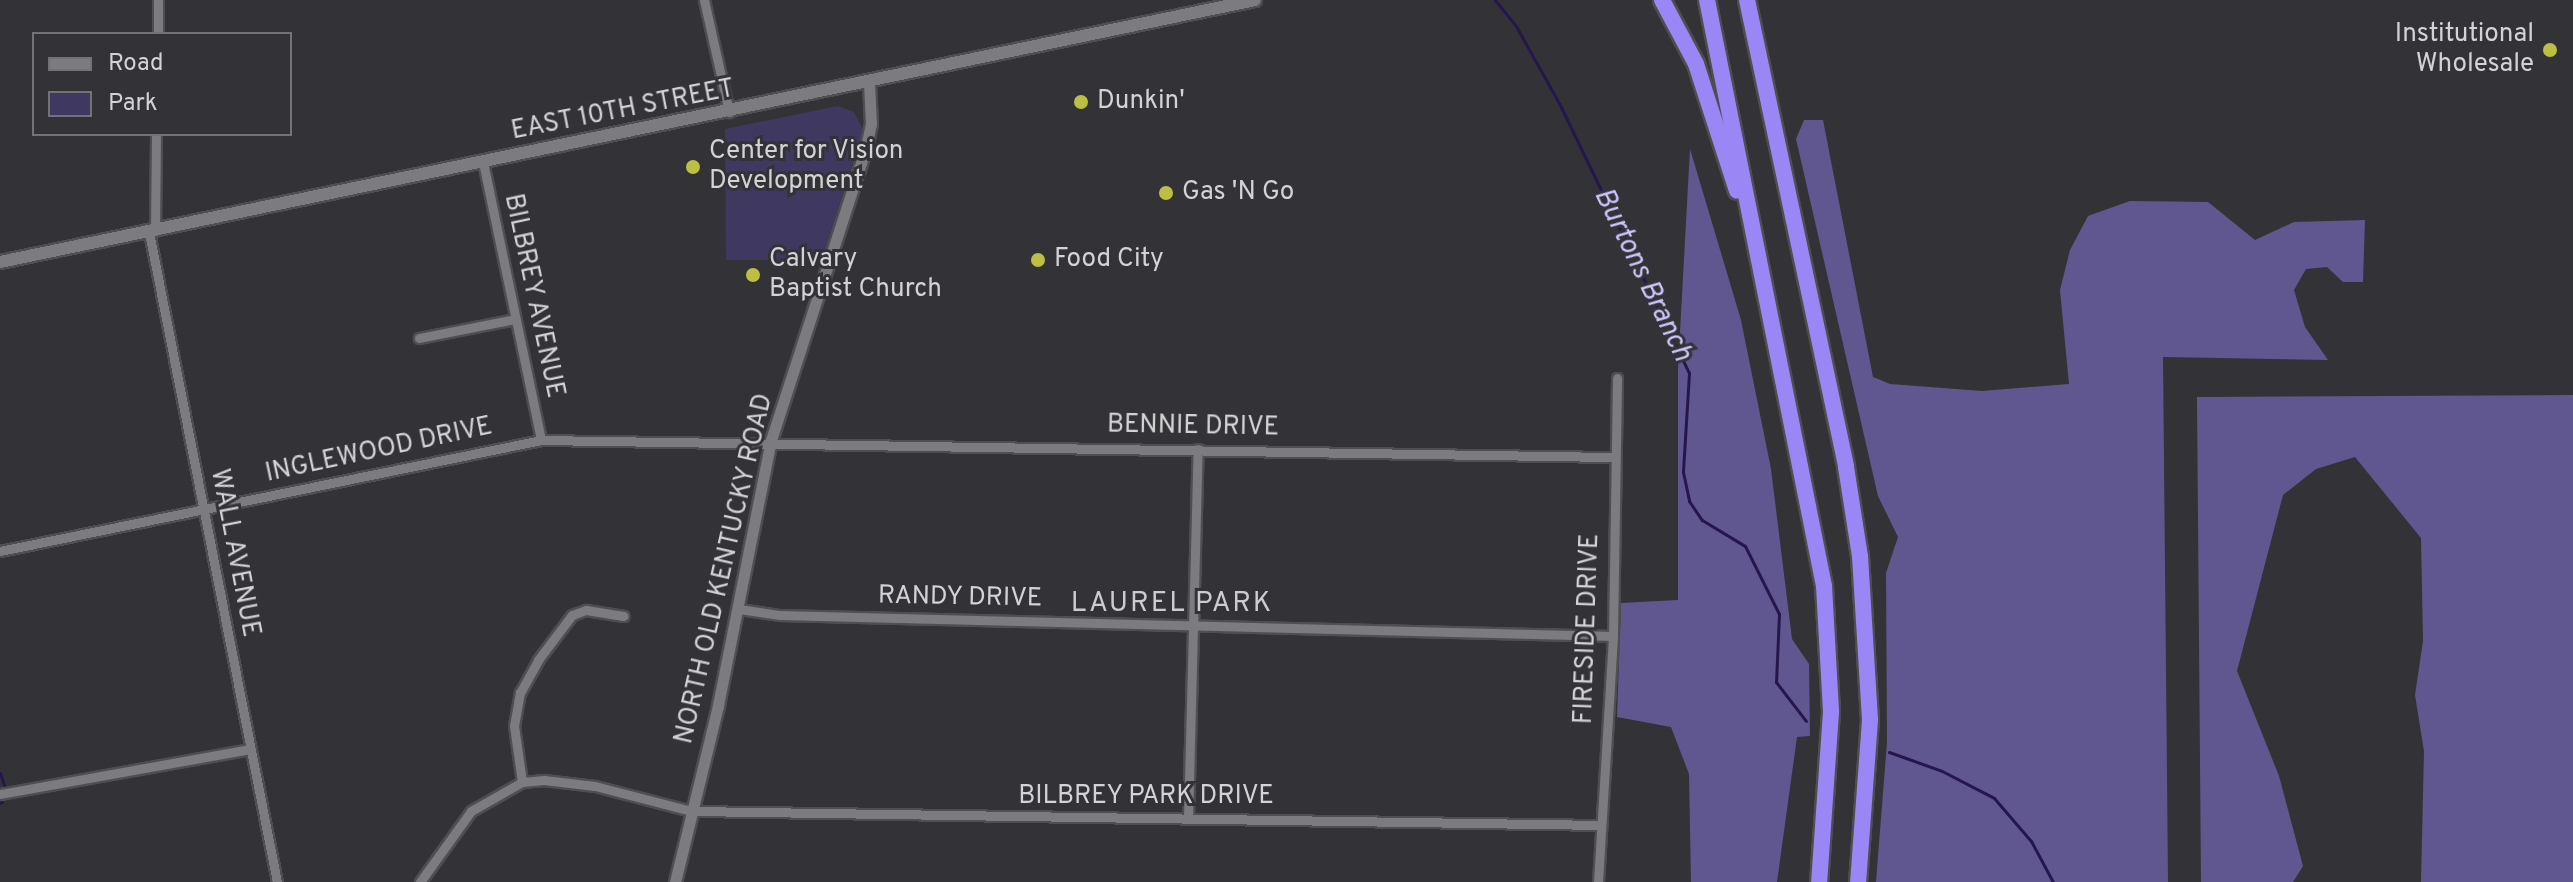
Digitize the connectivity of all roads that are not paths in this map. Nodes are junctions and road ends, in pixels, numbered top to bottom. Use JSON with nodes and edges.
{"nodes":[{"id":1,"x":158,"y":0,"type":"edge"},
{"id":2,"x":704,"y":0,"type":"edge"},
{"id":3,"x":1255,"y":0,"type":"edge"},
{"id":4,"x":1662,"y":0,"type":"edge"},
{"id":5,"x":1707,"y":0,"type":"edge"},
{"id":6,"x":1747,"y":0,"type":"edge"},
{"id":7,"x":1754,"y":0,"type":"edge"},
{"id":8,"x":158,"y":32,"type":"edge"},
{"id":9,"x":869,"y":83,"type":"junction"},
{"id":10,"x":729,"y":112,"type":"junction"},
{"id":11,"x":156,"y":136,"type":"edge"},
{"id":12,"x":1777,"y":145,"type":"junction"},
{"id":13,"x":483,"y":162,"type":"junction"},
{"id":14,"x":152,"y":232,"type":"junction"},
{"id":15,"x":0,"y":262,"type":"edge"},
{"id":16,"x":1765,"y":278,"type":"junction"},
{"id":17,"x":515,"y":319,"type":"junction"},
{"id":18,"x":419,"y":338,"type":"dead end"},
{"id":19,"x":1617,"y":378,"type":"dead end"},
{"id":20,"x":541,"y":440,"type":"junction"},
{"id":21,"x":771,"y":440,"type":"junction"},
{"id":22,"x":1198,"y":449,"type":"junction"},
{"id":23,"x":1614,"y":457,"type":"junction"},
{"id":24,"x":202,"y":509,"type":"junction"},
{"id":25,"x":0,"y":551,"type":"edge"},
{"id":26,"x":739,"y":609,"type":"junction"},
{"id":27,"x":624,"y":616,"type":"dead end"},
{"id":28,"x":1191,"y":625,"type":"junction"},
{"id":29,"x":1613,"y":636,"type":"junction"},
{"id":30,"x":250,"y":749,"type":"junction"},
{"id":31,"x":522,"y":782,"type":"junction"},
{"id":32,"x":0,"y":794,"type":"edge"},
{"id":33,"x":692,"y":811,"type":"junction"},
{"id":34,"x":1188,"y":819,"type":"junction"},
{"id":35,"x":1600,"y":825,"type":"junction"},
{"id":36,"x":277,"y":882,"type":"edge"},
{"id":37,"x":420,"y":882,"type":"edge"},
{"id":38,"x":675,"y":882,"type":"edge"},
{"id":39,"x":1598,"y":882,"type":"edge"},
{"id":40,"x":1819,"y":882,"type":"edge"},
{"id":41,"x":1858,"y":882,"type":"edge"}],
"edges":[{"from":1,"to":8,"type":"street"},
{"from":2,"to":10,"type":"street"},
{"from":3,"to":9,"type":"main road","name":"EAST 10TH STREET"},
{"from":4,"to":16,"type":"highway"},
{"from":5,"to":16,"type":"highway"},
{"from":6,"to":12,"type":"highway"},
{"from":7,"to":12,"type":"highway"},
{"from":9,"to":10,"type":"main road","name":"EAST 10TH STREET"},
{"from":9,"to":21,"type":"street","name":"NORTH OLD KENTUCKY ROAD"},
{"from":10,"to":13,"type":"main road","name":"EAST 10TH STREET"},
{"from":11,"to":14,"type":"street","name":"WALL AVENUE"},
{"from":12,"to":41,"type":"highway"},
{"from":13,"to":14,"type":"main road","name":"EAST 10TH STREET"},
{"from":13,"to":17,"type":"street","name":"BILBREY AVENUE"},
{"from":14,"to":15,"type":"main road","name":"EAST 10TH STREET"},
{"from":14,"to":24,"type":"street","name":"WALL AVENUE"},
{"from":16,"to":40,"type":"highway"},
{"from":17,"to":18,"type":"street"},
{"from":17,"to":20,"type":"street","name":"BILBREY AVENUE"},
{"from":19,"to":23,"type":"street","name":"FIRESIDE DRIVE"},
{"from":20,"to":21,"type":"street","name":"INGLEWOOD DRIVE"},
{"from":20,"to":24,"type":"street","name":"INGLEWOOD DRIVE"},
{"from":21,"to":22,"type":"street","name":"BENNIE DRIVE"},
{"from":21,"to":26,"type":"street","name":"NORTH OLD KENTUCKY ROAD"},
{"from":22,"to":23,"type":"street","name":"BENNIE DRIVE"},
{"from":22,"to":28,"type":"street"},
{"from":23,"to":29,"type":"street","name":"FIRESIDE DRIVE"},
{"from":24,"to":25,"type":"street","name":"INGLEWOOD DRIVE"},
{"from":24,"to":30,"type":"street","name":"WALL AVENUE"},
{"from":26,"to":28,"type":"street","name":"RANDY DRIVE"},
{"from":26,"to":33,"type":"street","name":"NORTH OLD KENTUCKY ROAD"},
{"from":27,"to":31,"type":"street"},
{"from":28,"to":29,"type":"street","name":"RANDY DRIVE"},
{"from":28,"to":34,"type":"street"},
{"from":29,"to":35,"type":"street","name":"FIRESIDE DRIVE"},
{"from":30,"to":32,"type":"street"},
{"from":30,"to":36,"type":"street","name":"WALL AVENUE"},
{"from":31,"to":33,"type":"street","name":"BILBREY PARK DRIVE"},
{"from":31,"to":37,"type":"street"},
{"from":33,"to":34,"type":"street","name":"BILBREY PARK DRIVE"},
{"from":33,"to":38,"type":"street","name":"NORTH OLD KENTUCKY ROAD"},
{"from":34,"to":35,"type":"street","name":"BILBREY PARK DRIVE"},
{"from":35,"to":39,"type":"street","name":"FIRESIDE DRIVE"}]}
